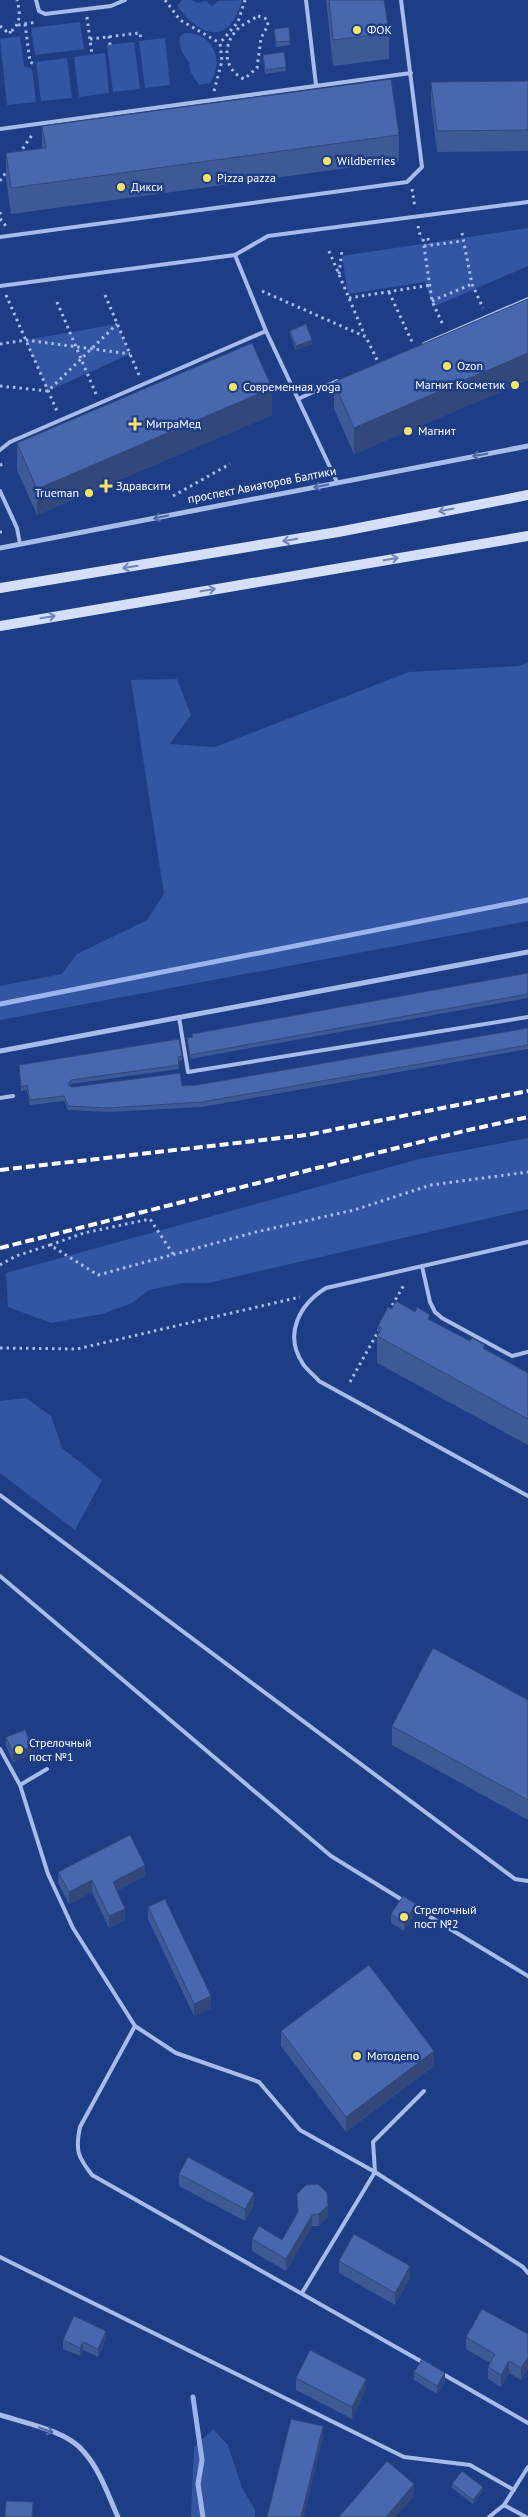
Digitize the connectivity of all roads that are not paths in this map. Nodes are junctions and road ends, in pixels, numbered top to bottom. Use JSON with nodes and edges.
{"nodes":[{"id":1,"x":36,"y":0,"type":"edge"},
{"id":2,"x":125,"y":0,"type":"edge"},
{"id":3,"x":306,"y":0,"type":"edge"},
{"id":4,"x":401,"y":0,"type":"edge"},
{"id":5,"x":410,"y":73,"type":"junction"},
{"id":6,"x":316,"y":86,"type":"junction"},
{"id":7,"x":0,"y":128,"type":"edge"},
{"id":8,"x":528,"y":202,"type":"edge"},
{"id":9,"x":0,"y":237,"type":"edge"},
{"id":10,"x":235,"y":255,"type":"junction"},
{"id":11,"x":1,"y":286,"type":"edge"},
{"id":12,"x":528,"y":299,"type":"edge"},
{"id":13,"x":266,"y":331,"type":"junction"},
{"id":14,"x":415,"y":348,"type":"edge"},
{"id":15,"x":344,"y":379,"type":"edge"},
{"id":16,"x":298,"y":398,"type":"junction"},
{"id":17,"x":528,"y":446,"type":"edge"},
{"id":18,"x":0,"y":450,"type":"edge"},
{"id":19,"x":337,"y":482,"type":"junction"},
{"id":20,"x":0,"y":491,"type":"edge"},
{"id":21,"x":528,"y":495,"type":"edge"},
{"id":22,"x":528,"y":536,"type":"edge"},
{"id":23,"x":20,"y":544,"type":"junction"},
{"id":24,"x":0,"y":548,"type":"edge"},
{"id":25,"x":0,"y":588,"type":"edge"},
{"id":26,"x":0,"y":626,"type":"edge"},
{"id":27,"x":528,"y":952,"type":"edge"},
{"id":28,"x":179,"y":1017,"type":"junction"},
{"id":29,"x":528,"y":1017,"type":"edge"},
{"id":30,"x":0,"y":1051,"type":"edge"},
{"id":31,"x":188,"y":1072,"type":"junction"},
{"id":32,"x":178,"y":1073,"type":"edge"},
{"id":33,"x":13,"y":1096,"type":"dead end"},
{"id":34,"x":0,"y":1098,"type":"edge"},
{"id":35,"x":528,"y":1242,"type":"edge"},
{"id":36,"x":422,"y":1266,"type":"junction"},
{"id":37,"x":528,"y":1352,"type":"edge"},
{"id":38,"x":0,"y":1495,"type":"edge"},
{"id":39,"x":528,"y":1496,"type":"edge"},
{"id":40,"x":0,"y":1576,"type":"edge"},
{"id":41,"x":0,"y":1749,"type":"edge"},
{"id":42,"x":47,"y":1769,"type":"dead end"},
{"id":43,"x":20,"y":1785,"type":"junction"},
{"id":44,"x":528,"y":1881,"type":"edge"},
{"id":45,"x":528,"y":1976,"type":"edge"},
{"id":46,"x":135,"y":2026,"type":"junction"},
{"id":47,"x":424,"y":2091,"type":"dead end"},
{"id":48,"x":375,"y":2172,"type":"junction"},
{"id":49,"x":0,"y":2257,"type":"edge"},
{"id":50,"x":528,"y":2274,"type":"edge"},
{"id":51,"x":302,"y":2293,"type":"junction"},
{"id":52,"x":428,"y":2365,"type":"edge"},
{"id":53,"x":436,"y":2370,"type":"edge"},
{"id":54,"x":0,"y":2415,"type":"edge"},
{"id":55,"x":528,"y":2423,"type":"edge"},
{"id":56,"x":528,"y":2467,"type":"edge"},
{"id":57,"x":514,"y":2490,"type":"junction"},
{"id":58,"x":504,"y":2505,"type":"junction"},
{"id":59,"x":118,"y":2517,"type":"edge"},
{"id":60,"x":489,"y":2517,"type":"edge"},
{"id":61,"x":526,"y":2517,"type":"edge"}],
"edges":[{"from":1,"to":2,"type":"lane"},
{"from":3,"to":6,"type":"lane"},
{"from":4,"to":5,"type":"lane"},
{"from":5,"to":6,"type":"lane"},
{"from":5,"to":9,"type":"lane"},
{"from":6,"to":7,"type":"lane"},
{"from":8,"to":10,"type":"lane"},
{"from":10,"to":11,"type":"lane"},
{"from":10,"to":13,"type":"lane"},
{"from":12,"to":14,"type":"lane"},
{"from":13,"to":16,"type":"lane"},
{"from":13,"to":18,"type":"lane"},
{"from":15,"to":16,"type":"lane"},
{"from":16,"to":19,"type":"lane"},
{"from":17,"to":19,"type":"street","name":"проспект Авиаторов Балтики","one_way":true},
{"from":19,"to":23,"type":"street","name":"проспект Авиаторов Балтики","one_way":true},
{"from":20,"to":23,"type":"lane"},
{"from":21,"to":25,"type":"street","one_way":true},
{"from":26,"to":22,"type":"street","one_way":true},
{"from":23,"to":24,"type":"street","name":"проспект Авиаторов Балтики"},
{"from":27,"to":28,"type":"street"},
{"from":28,"to":30,"type":"street"},
{"from":28,"to":31,"type":"lane"},
{"from":29,"to":31,"type":"lane"},
{"from":31,"to":32,"type":"lane"},
{"from":33,"to":34,"type":"lane"},
{"from":35,"to":36,"type":"lane"},
{"from":36,"to":37,"type":"lane"},
{"from":36,"to":39,"type":"lane"},
{"from":38,"to":44,"type":"lane"},
{"from":40,"to":45,"type":"lane"},
{"from":41,"to":43,"type":"lane"},
{"from":42,"to":43,"type":"lane"},
{"from":43,"to":46,"type":"lane"},
{"from":46,"to":48,"type":"lane"},
{"from":46,"to":51,"type":"lane"},
{"from":47,"to":48,"type":"lane"},
{"from":48,"to":50,"type":"lane"},
{"from":48,"to":51,"type":"lane"},
{"from":49,"to":57,"type":"lane"},
{"from":51,"to":52,"type":"lane"},
{"from":53,"to":55,"type":"lane"},
{"from":54,"to":59,"type":"street","one_way":true},
{"from":56,"to":57,"type":"lane"},
{"from":57,"to":58,"type":"lane"},
{"from":58,"to":60,"type":"lane"},
{"from":58,"to":61,"type":"lane"}]}
